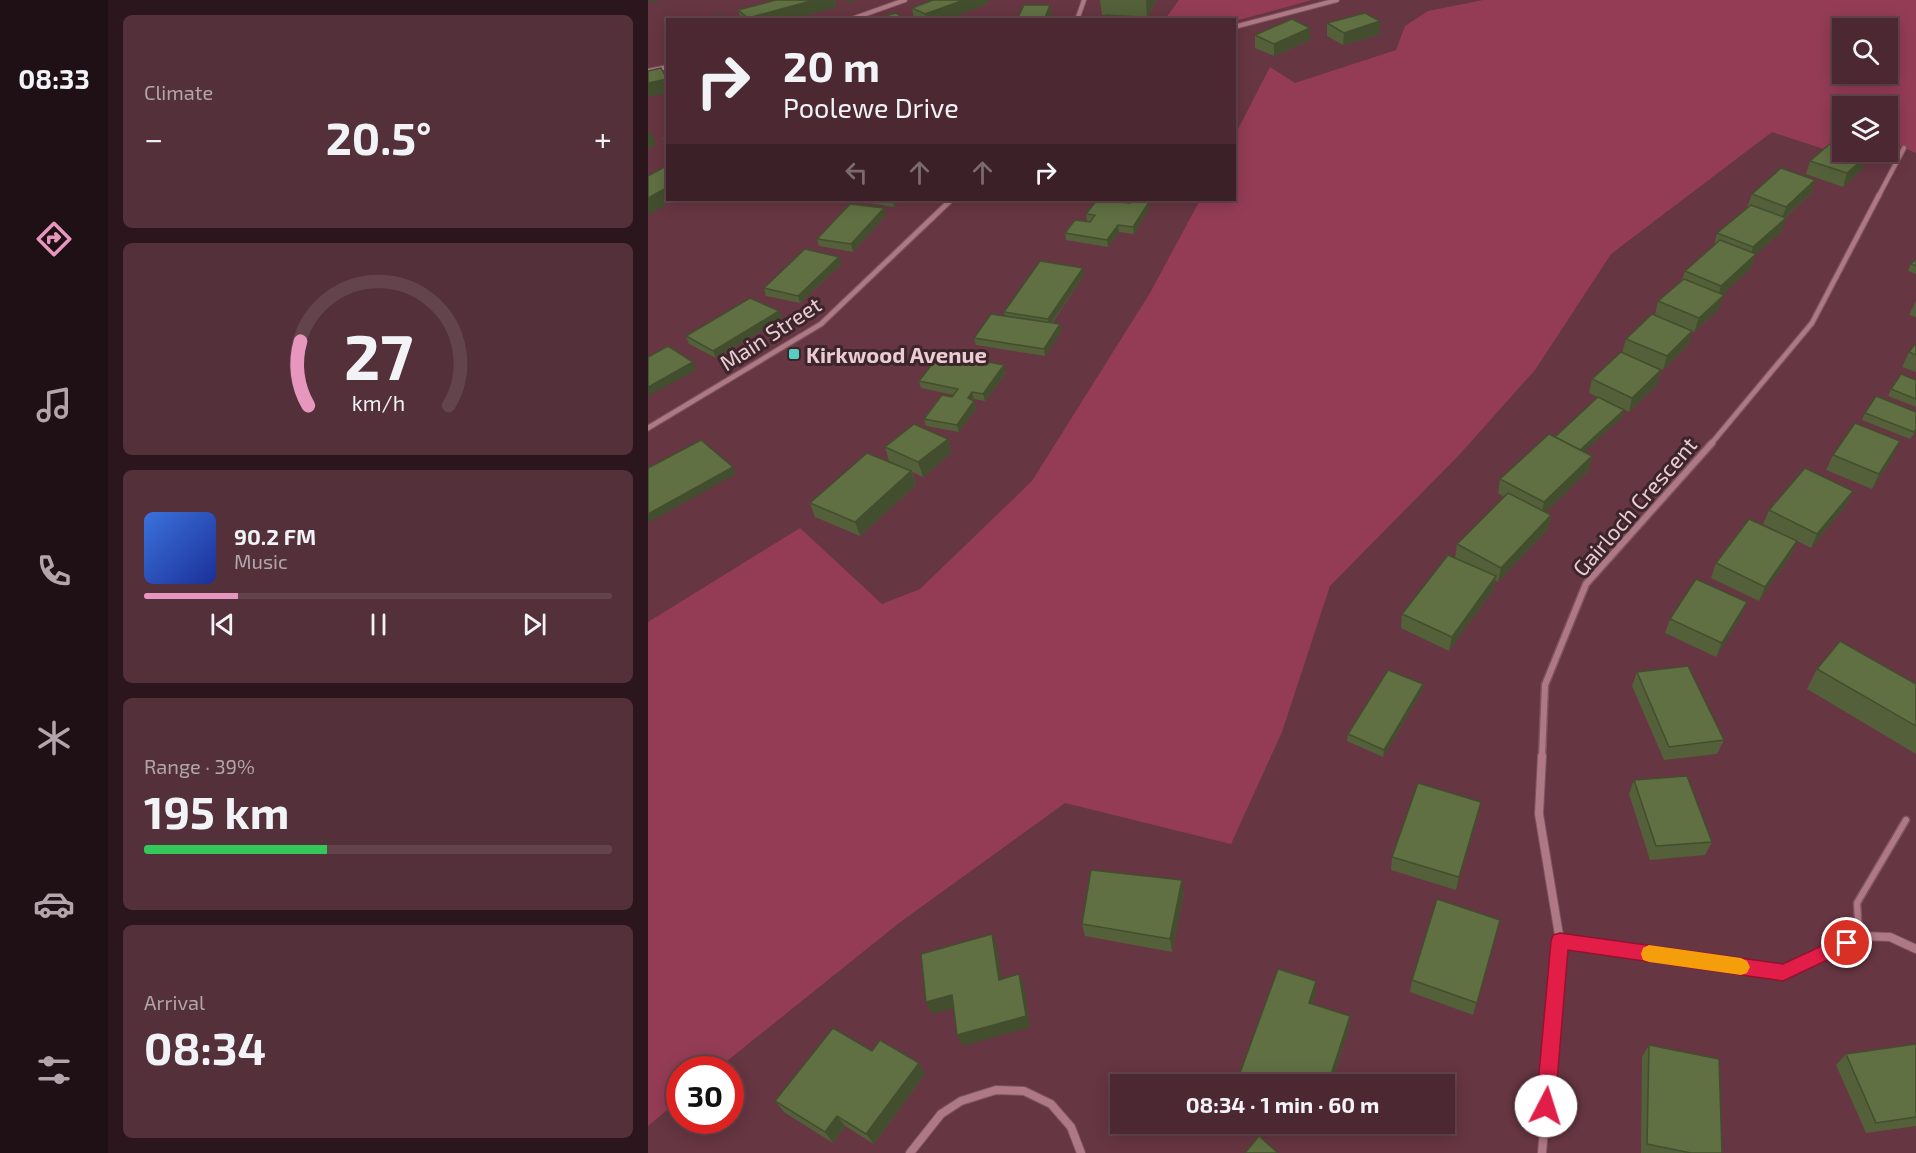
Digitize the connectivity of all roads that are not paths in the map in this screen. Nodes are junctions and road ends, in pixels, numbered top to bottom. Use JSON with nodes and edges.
{"nodes":[{"id":1,"x":905,"y":0,"type":"edge"},
{"id":2,"x":1084,"y":0,"type":"edge"},
{"id":3,"x":1337,"y":0,"type":"edge"},
{"id":4,"x":855,"y":18,"type":"edge"},
{"id":5,"x":1078,"y":18,"type":"edge"},
{"id":6,"x":1236,"y":26,"type":"edge"},
{"id":7,"x":666,"y":67,"type":"edge"},
{"id":8,"x":648,"y":71,"type":"edge"},
{"id":9,"x":1904,"y":147,"type":"dead end"},
{"id":10,"x":950,"y":201,"type":"edge"},
{"id":11,"x":648,"y":428,"type":"edge"},
{"id":12,"x":1906,"y":820,"type":"dead end"},
{"id":13,"x":1859,"y":936,"type":"junction"},
{"id":14,"x":1560,"y":941,"type":"junction"},
{"id":15,"x":1916,"y":949,"type":"edge"},
{"id":16,"x":910,"y":1153,"type":"edge"},
{"id":17,"x":1081,"y":1153,"type":"edge"},
{"id":18,"x":1542,"y":1153,"type":"edge"}],
"edges":[{"from":1,"to":4,"type":"street"},
{"from":2,"to":5,"type":"street"},
{"from":3,"to":6,"type":"street"},
{"from":7,"to":8,"type":"street"},
{"from":9,"to":14,"type":"street","name":"Gairloch Crescent"},
{"from":10,"to":11,"type":"street","name":"Main Street"},
{"from":12,"to":13,"type":"lane"},
{"from":13,"to":14,"type":"street"},
{"from":13,"to":15,"type":"street"},
{"from":14,"to":18,"type":"street","name":"Gairloch Crescent"},
{"from":16,"to":17,"type":"street"}]}
